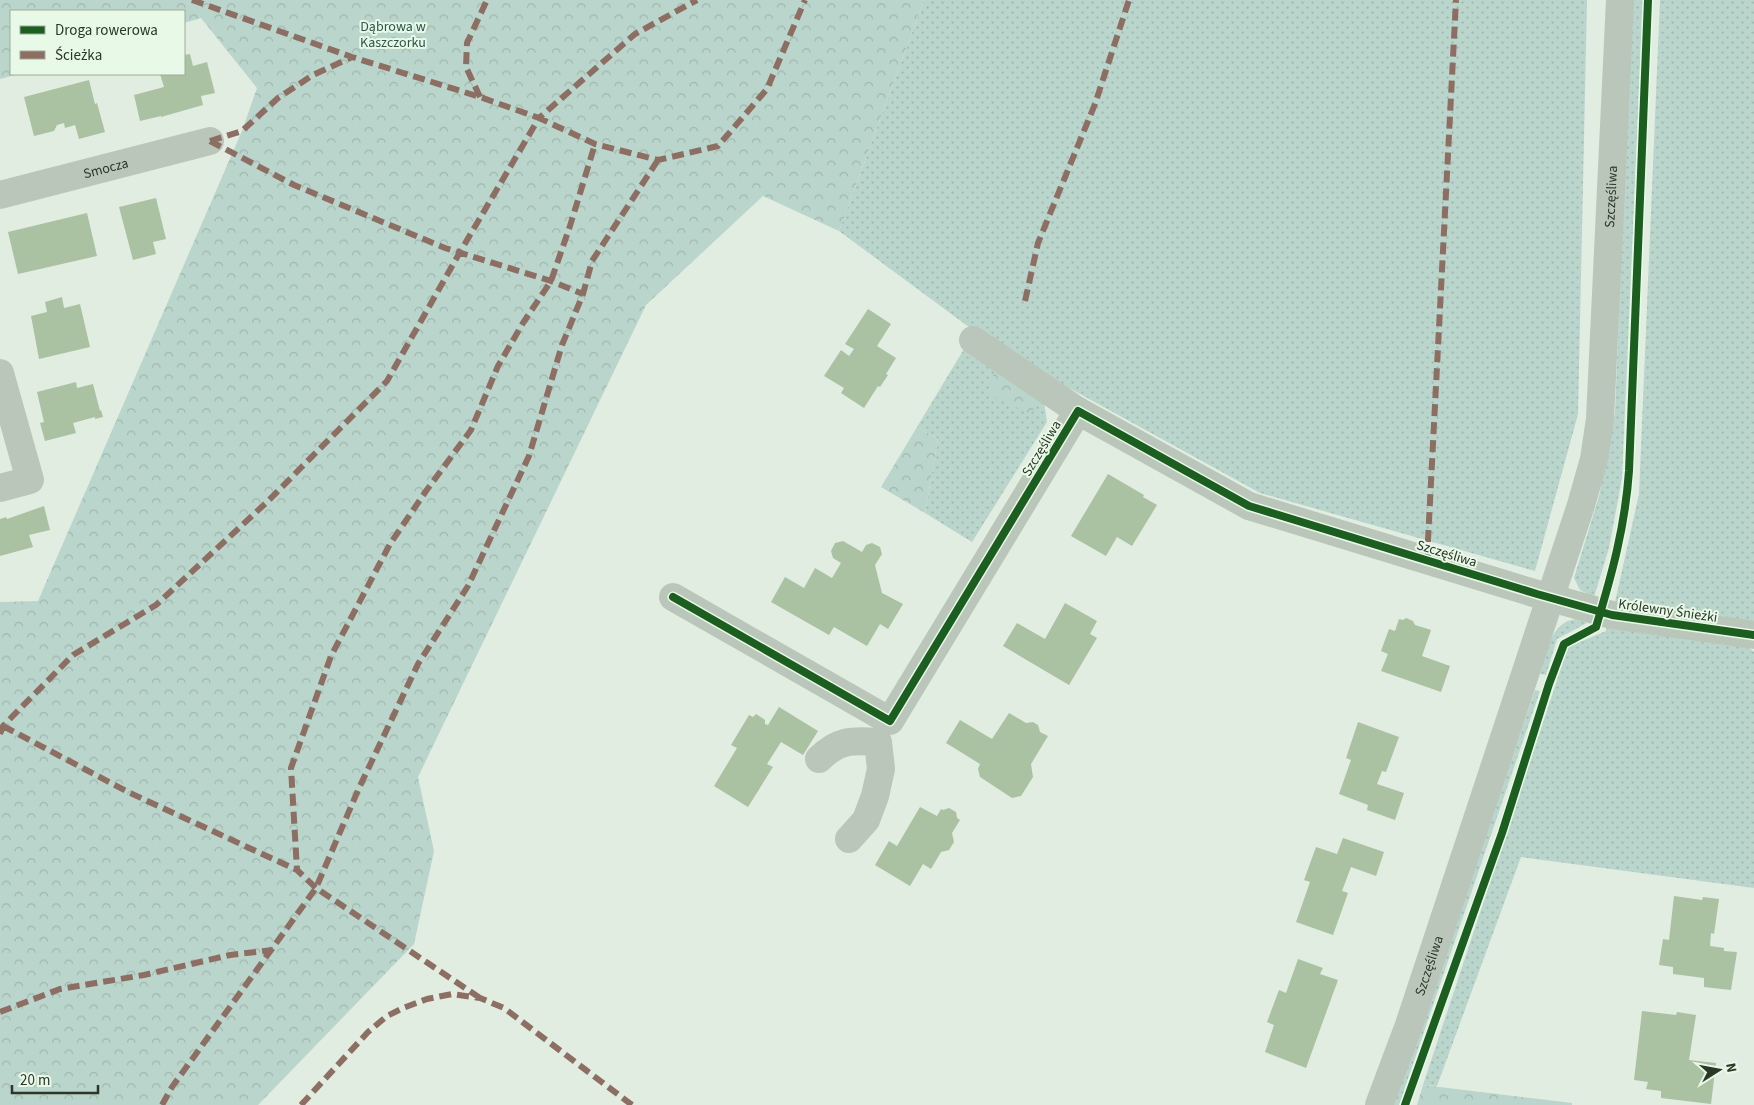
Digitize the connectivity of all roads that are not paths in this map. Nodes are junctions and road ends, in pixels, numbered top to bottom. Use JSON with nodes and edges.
{"nodes":[{"id":1,"x":1620,"y":0,"type":"edge"},
{"id":2,"x":210,"y":141,"type":"dead end"},
{"id":3,"x":0,"y":195,"type":"edge"},
{"id":4,"x":973,"y":340,"type":"dead end"},
{"id":5,"x":0,"y":373,"type":"edge"},
{"id":6,"x":1078,"y":411,"type":"junction"},
{"id":7,"x":0,"y":488,"type":"edge"},
{"id":8,"x":673,"y":597,"type":"dead end"},
{"id":9,"x":1551,"y":598,"type":"junction"},
{"id":10,"x":1754,"y":635,"type":"edge"},
{"id":11,"x":884,"y":731,"type":"junction"},
{"id":12,"x":818,"y":759,"type":"dead end"},
{"id":13,"x":849,"y":839,"type":"dead end"},
{"id":14,"x":1379,"y":1105,"type":"edge"}],
"edges":[{"from":1,"to":9,"type":"street","name":"Szczęśliwa"},
{"from":2,"to":3,"type":"street","name":"Smocza"},
{"from":4,"to":6,"type":"street"},
{"from":5,"to":7,"type":"street"},
{"from":6,"to":9,"type":"street","name":"Szczęśliwa"},
{"from":6,"to":11,"type":"street","name":"Szczęśliwa"},
{"from":8,"to":11,"type":"street"},
{"from":9,"to":10,"type":"street","name":"Królewny Śnieżki"},
{"from":9,"to":14,"type":"street","name":"Szczęśliwa"},
{"from":11,"to":12,"type":"street"},
{"from":11,"to":13,"type":"street"}]}
